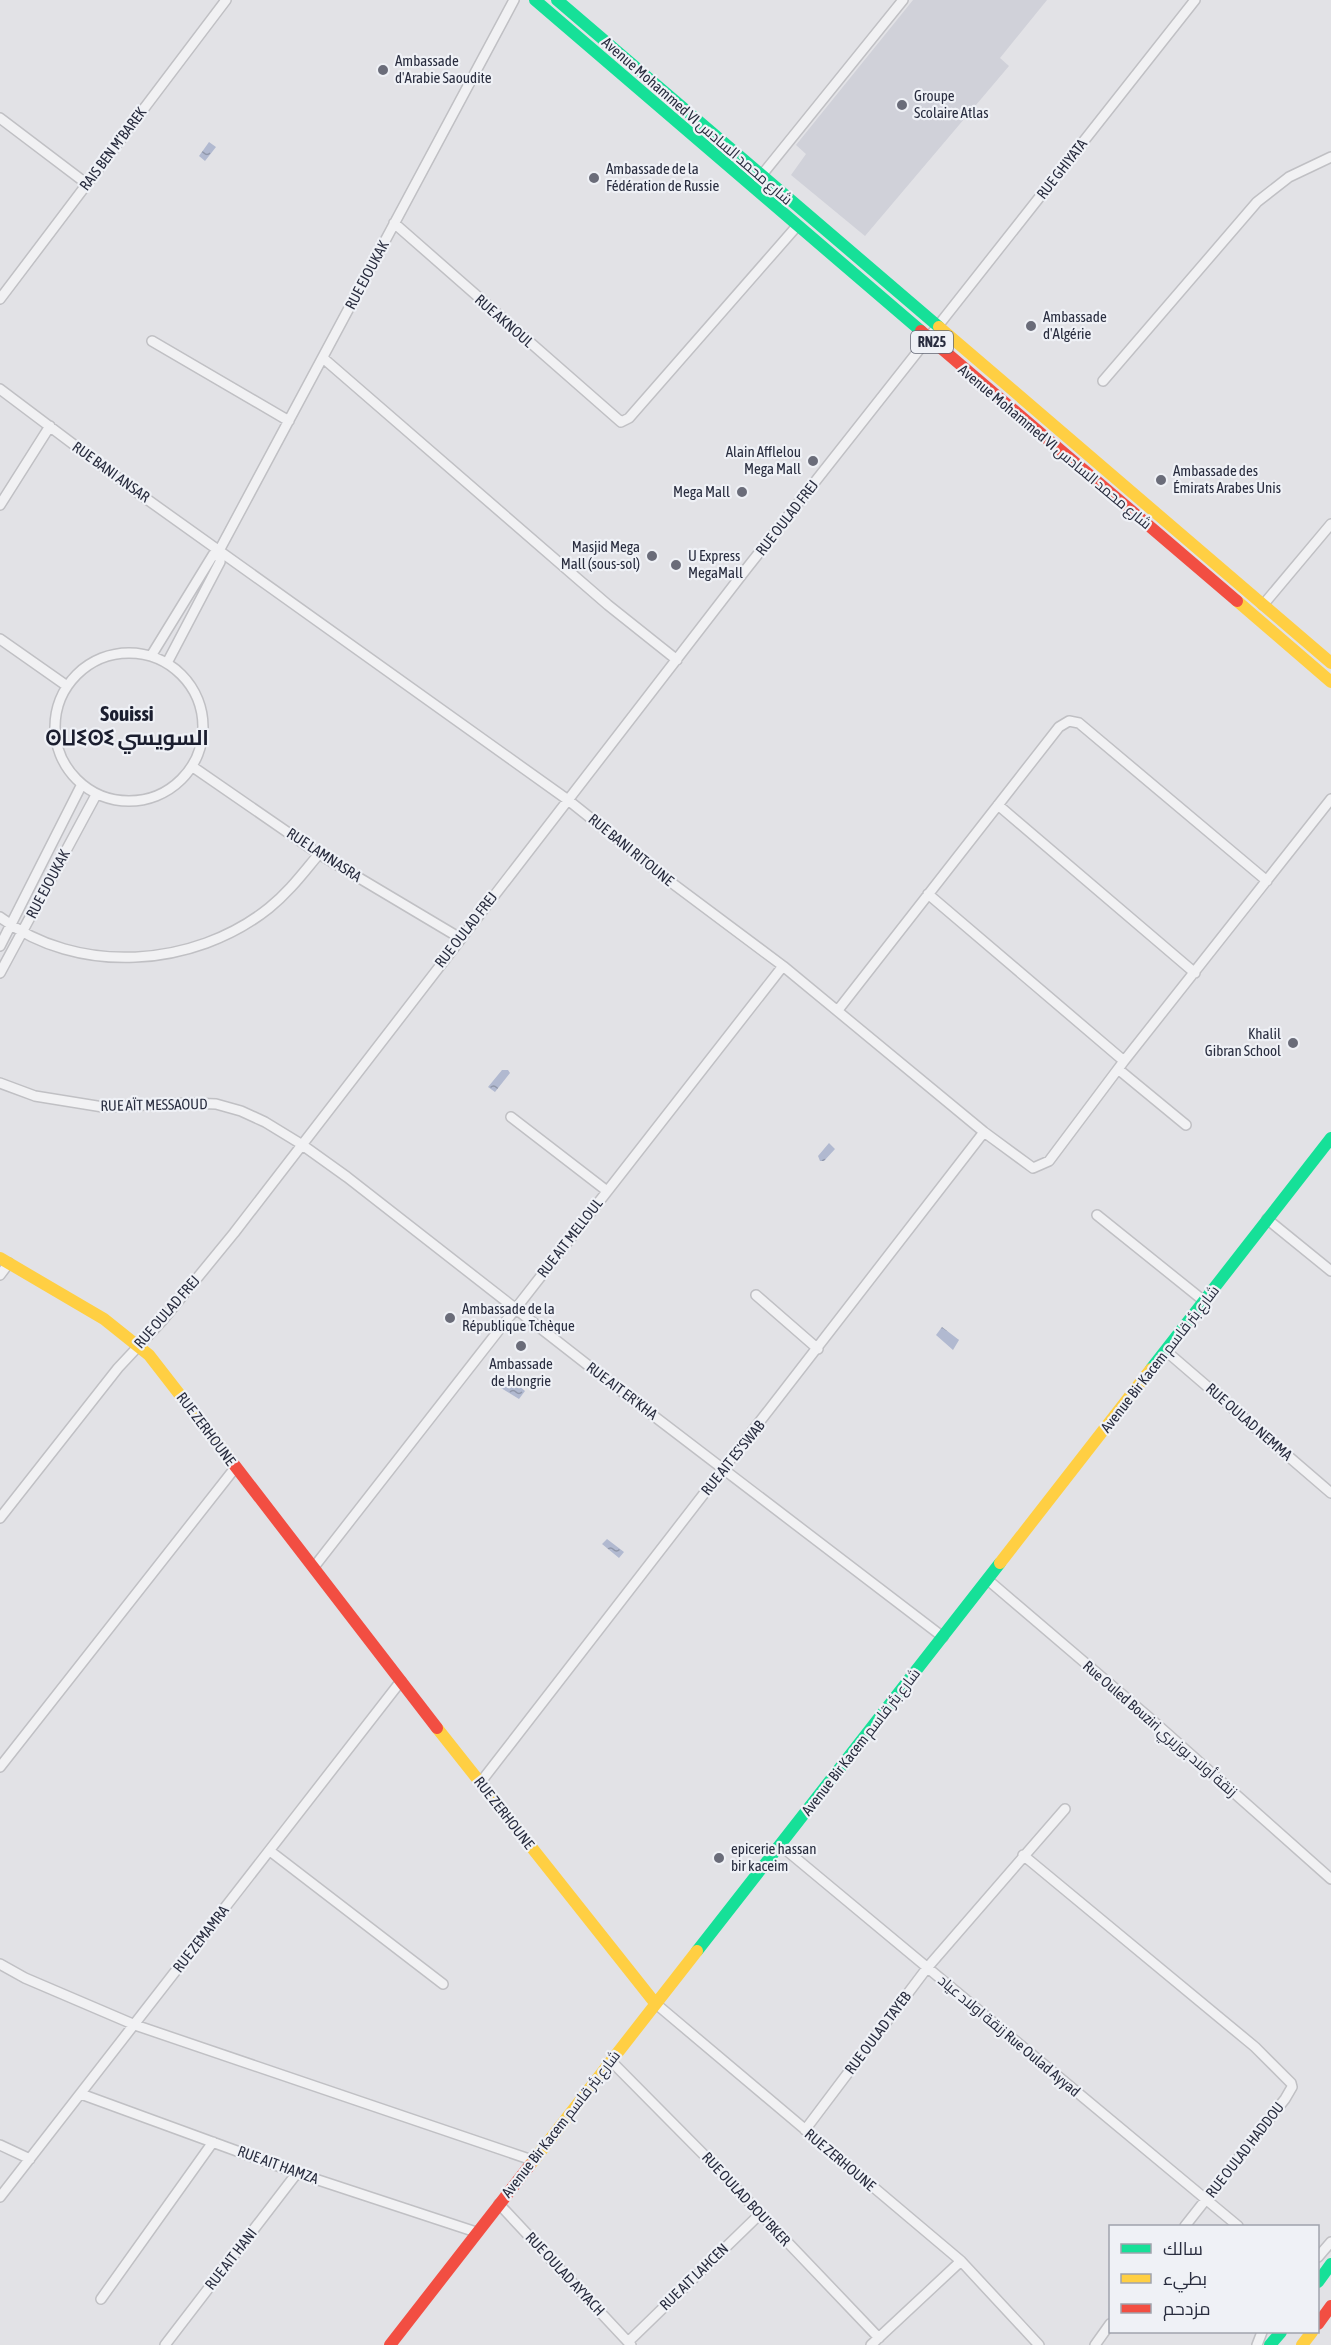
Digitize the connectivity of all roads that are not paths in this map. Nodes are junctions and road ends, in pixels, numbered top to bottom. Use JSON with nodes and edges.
{"nodes":[{"id":1,"x":226,"y":0,"type":"edge"},
{"id":2,"x":514,"y":0,"type":"edge"},
{"id":3,"x":535,"y":0,"type":"edge"},
{"id":4,"x":556,"y":0,"type":"edge"},
{"id":5,"x":903,"y":0,"type":"edge"},
{"id":6,"x":1195,"y":0,"type":"edge"},
{"id":7,"x":0,"y":118,"type":"edge"},
{"id":8,"x":1328,"y":162,"type":"edge"},
{"id":9,"x":761,"y":176,"type":"junction"},
{"id":10,"x":87,"y":183,"type":"junction"},
{"id":11,"x":394,"y":223,"type":"junction"},
{"id":12,"x":797,"y":226,"type":"junction"},
{"id":13,"x":0,"y":299,"type":"edge"},
{"id":14,"x":937,"y":327,"type":"junction"},
{"id":15,"x":929,"y":338,"type":"junction"},
{"id":16,"x":152,"y":341,"type":"dead end"},
{"id":17,"x":323,"y":358,"type":"junction"},
{"id":18,"x":1103,"y":381,"type":"dead end"},
{"id":19,"x":0,"y":389,"type":"edge"},
{"id":20,"x":288,"y":422,"type":"junction"},
{"id":21,"x":50,"y":426,"type":"junction"},
{"id":22,"x":0,"y":505,"type":"edge"},
{"id":23,"x":1331,"y":524,"type":"edge"},
{"id":24,"x":222,"y":551,"type":"junction"},
{"id":25,"x":1263,"y":605,"type":"junction"},
{"id":26,"x":0,"y":639,"type":"edge"},
{"id":27,"x":151,"y":656,"type":"junction"},
{"id":28,"x":677,"y":660,"type":"junction"},
{"id":29,"x":167,"y":663,"type":"junction"},
{"id":30,"x":1331,"y":663,"type":"edge"},
{"id":31,"x":1331,"y":682,"type":"edge"},
{"id":32,"x":67,"y":686,"type":"junction"},
{"id":33,"x":193,"y":767,"type":"junction"},
{"id":34,"x":81,"y":786,"type":"junction"},
{"id":35,"x":96,"y":795,"type":"junction"},
{"id":36,"x":1331,"y":799,"type":"edge"},
{"id":37,"x":568,"y":800,"type":"junction"},
{"id":38,"x":998,"y":805,"type":"junction"},
{"id":39,"x":319,"y":854,"type":"junction"},
{"id":40,"x":1267,"y":881,"type":"junction"},
{"id":41,"x":928,"y":894,"type":"junction"},
{"id":42,"x":0,"y":917,"type":"edge"},
{"id":43,"x":11,"y":925,"type":"junction"},
{"id":44,"x":23,"y":933,"type":"junction"},
{"id":45,"x":460,"y":938,"type":"junction"},
{"id":46,"x":0,"y":946,"type":"edge"},
{"id":47,"x":783,"y":966,"type":"junction"},
{"id":48,"x":1195,"y":973,"type":"junction"},
{"id":49,"x":0,"y":974,"type":"edge"},
{"id":50,"x":837,"y":1010,"type":"junction"},
{"id":51,"x":1121,"y":1065,"type":"junction"},
{"id":52,"x":0,"y":1083,"type":"edge"},
{"id":53,"x":512,"y":1117,"type":"dead end"},
{"id":54,"x":1186,"y":1125,"type":"dead end"},
{"id":55,"x":984,"y":1132,"type":"junction"},
{"id":56,"x":1331,"y":1138,"type":"edge"},
{"id":57,"x":301,"y":1144,"type":"junction"},
{"id":58,"x":607,"y":1191,"type":"junction"},
{"id":59,"x":1097,"y":1215,"type":"dead end"},
{"id":60,"x":1267,"y":1219,"type":"junction"},
{"id":61,"x":5,"y":1260,"type":"edge"},
{"id":62,"x":1331,"y":1271,"type":"edge"},
{"id":63,"x":0,"y":1275,"type":"edge"},
{"id":64,"x":756,"y":1295,"type":"dead end"},
{"id":65,"x":1204,"y":1301,"type":"junction"},
{"id":66,"x":516,"y":1308,"type":"junction"},
{"id":67,"x":138,"y":1345,"type":"junction"},
{"id":68,"x":818,"y":1349,"type":"junction"},
{"id":69,"x":1166,"y":1351,"type":"junction"},
{"id":70,"x":235,"y":1468,"type":"junction"},
{"id":71,"x":724,"y":1468,"type":"junction"},
{"id":72,"x":1331,"y":1493,"type":"edge"},
{"id":73,"x":0,"y":1518,"type":"edge"},
{"id":74,"x":314,"y":1567,"type":"junction"},
{"id":75,"x":988,"y":1580,"type":"junction"},
{"id":76,"x":943,"y":1637,"type":"junction"},
{"id":77,"x":401,"y":1681,"type":"junction"},
{"id":78,"x":0,"y":1767,"type":"edge"},
{"id":79,"x":480,"y":1783,"type":"junction"},
{"id":80,"x":1065,"y":1809,"type":"dead end"},
{"id":81,"x":780,"y":1845,"type":"junction"},
{"id":82,"x":270,"y":1851,"type":"junction"},
{"id":83,"x":1023,"y":1855,"type":"junction"},
{"id":84,"x":1331,"y":1879,"type":"edge"},
{"id":85,"x":0,"y":1964,"type":"edge"},
{"id":86,"x":927,"y":1968,"type":"junction"},
{"id":87,"x":443,"y":1984,"type":"dead end"},
{"id":88,"x":655,"y":2003,"type":"junction"},
{"id":89,"x":135,"y":2025,"type":"junction"},
{"id":90,"x":611,"y":2061,"type":"junction"},
{"id":91,"x":81,"y":2094,"type":"junction"},
{"id":92,"x":805,"y":2130,"type":"junction"},
{"id":93,"x":213,"y":2142,"type":"junction"},
{"id":94,"x":0,"y":2145,"type":"edge"},
{"id":95,"x":30,"y":2159,"type":"junction"},
{"id":96,"x":532,"y":2160,"type":"junction"},
{"id":97,"x":297,"y":2173,"type":"junction"},
{"id":98,"x":0,"y":2197,"type":"edge"},
{"id":99,"x":1205,"y":2200,"type":"junction"},
{"id":100,"x":499,"y":2204,"type":"junction"},
{"id":101,"x":760,"y":2214,"type":"junction"},
{"id":102,"x":1186,"y":2225,"type":"edge"},
{"id":103,"x":1237,"y":2225,"type":"edge"},
{"id":104,"x":476,"y":2232,"type":"junction"},
{"id":105,"x":1331,"y":2242,"type":"edge"},
{"id":106,"x":1319,"y":2255,"type":"edge"},
{"id":107,"x":961,"y":2261,"type":"junction"},
{"id":108,"x":1331,"y":2264,"type":"edge"},
{"id":109,"x":1319,"y":2279,"type":"edge"},
{"id":110,"x":101,"y":2299,"type":"dead end"},
{"id":111,"x":1331,"y":2306,"type":"edge"},
{"id":112,"x":1319,"y":2321,"type":"edge"},
{"id":113,"x":1109,"y":2325,"type":"edge"},
{"id":114,"x":1279,"y":2333,"type":"edge"},
{"id":115,"x":879,"y":2338,"type":"junction"},
{"id":116,"x":630,"y":2344,"type":"edge"},
{"id":117,"x":165,"y":2345,"type":"edge"},
{"id":118,"x":390,"y":2345,"type":"edge"},
{"id":119,"x":871,"y":2345,"type":"edge"},
{"id":120,"x":1039,"y":2345,"type":"edge"},
{"id":121,"x":1095,"y":2345,"type":"edge"},
{"id":122,"x":1270,"y":2345,"type":"edge"}],
"edges":[{"from":1,"to":10,"type":"street","name":"RAIS BEN M’BAREK"},
{"from":2,"to":11,"type":"street","name":"RUE EJOUKAK"},
{"from":3,"to":12,"type":"main road","name":"Avenue Mohammed VI شارع محمد السادس","number":"RN25"},
{"from":4,"to":9,"type":"main road","name":"Avenue Mohammed VI شارع محمد السادس","number":"RN25"},
{"from":5,"to":9,"type":"street"},
{"from":6,"to":14,"type":"street","name":"RUE GHIYATA"},
{"from":7,"to":10,"type":"street"},
{"from":8,"to":18,"type":"street"},
{"from":9,"to":14,"type":"main road","name":"Avenue Mohammed VI شارع محمد السادس","number":"RN25"},
{"from":10,"to":13,"type":"street","name":"RAIS BEN M’BAREK"},
{"from":11,"to":12,"type":"street","name":"RUE AKNOUL"},
{"from":11,"to":17,"type":"street","name":"RUE EJOUKAK"},
{"from":12,"to":15,"type":"main road","name":"Avenue Mohammed VI شارع محمد السادس","number":"RN25"},
{"from":14,"to":15,"type":"street","name":"RUE GHIYATA"},
{"from":14,"to":25,"type":"main road","name":"Avenue Mohammed VI شارع محمد السادس","number":"RN25"},
{"from":15,"to":28,"type":"street","name":"RUE OULAD FREJ"},
{"from":15,"to":31,"type":"main road","name":"Avenue Mohammed VI شارع محمد السادس","number":"RN25"},
{"from":16,"to":20,"type":"street"},
{"from":17,"to":20,"type":"street","name":"RUE EJOUKAK"},
{"from":17,"to":28,"type":"street"},
{"from":19,"to":21,"type":"street","name":"RUE BANI ANSAR"},
{"from":20,"to":24,"type":"street","name":"RUE EJOUKAK"},
{"from":21,"to":22,"type":"street"},
{"from":21,"to":24,"type":"street","name":"RUE BANI ANSAR"},
{"from":23,"to":25,"type":"street"},
{"from":24,"to":27,"type":"street","name":"RUE EJOUKAK"},
{"from":24,"to":29,"type":"street","name":"RUE EJOUKAK"},
{"from":24,"to":37,"type":"street","name":"RUE BANI RITOUNE"},
{"from":25,"to":30,"type":"main road","name":"Avenue Mohammed VI شارع محمد السادس","number":"RN25"},
{"from":26,"to":32,"type":"street"},
{"from":27,"to":29,"type":"street"},
{"from":27,"to":32,"type":"street"},
{"from":28,"to":37,"type":"street","name":"RUE OULAD FREJ"},
{"from":29,"to":33,"type":"street"},
{"from":32,"to":34,"type":"street"},
{"from":33,"to":35,"type":"street"},
{"from":33,"to":39,"type":"street","name":"RUE LAMNASRA"},
{"from":34,"to":35,"type":"street"},
{"from":34,"to":43,"type":"street","name":"RUE EJOUKAK"},
{"from":35,"to":44,"type":"street","name":"RUE EJOUKAK"},
{"from":36,"to":40,"type":"street"},
{"from":37,"to":45,"type":"street","name":"RUE OULAD FREJ"},
{"from":37,"to":47,"type":"street","name":"RUE BANI RITOUNE"},
{"from":38,"to":40,"type":"street"},
{"from":38,"to":41,"type":"street"},
{"from":38,"to":48,"type":"street"},
{"from":39,"to":44,"type":"street"},
{"from":39,"to":45,"type":"street","name":"RUE LAMNASRA"},
{"from":40,"to":48,"type":"street"},
{"from":41,"to":50,"type":"street"},
{"from":41,"to":51,"type":"street"},
{"from":42,"to":43,"type":"street"},
{"from":43,"to":44,"type":"street"},
{"from":43,"to":46,"type":"street","name":"RUE EJOUKAK"},
{"from":44,"to":49,"type":"street","name":"RUE EJOUKAK"},
{"from":45,"to":57,"type":"street","name":"RUE OULAD FREJ"},
{"from":47,"to":50,"type":"street","name":"RUE BANI RITOUNE"},
{"from":47,"to":58,"type":"street","name":"RUE AIT MELLOUL"},
{"from":48,"to":51,"type":"street"},
{"from":50,"to":55,"type":"street","name":"RUE BANI RITOUNE"},
{"from":51,"to":54,"type":"street"},
{"from":51,"to":55,"type":"street","name":"RUE BANI RITOUNE"},
{"from":52,"to":57,"type":"street","name":"RUE AÏT MESSAOUD"},
{"from":53,"to":58,"type":"street"},
{"from":55,"to":68,"type":"street","name":"RUE AIT ES'SWAB"},
{"from":56,"to":60,"type":"main road","name":"Avenue Bir Kacem شارع بئر قاسم"},
{"from":57,"to":66,"type":"street","name":"RUE AIT ER'KHA"},
{"from":57,"to":67,"type":"street","name":"RUE OULAD FREJ"},
{"from":58,"to":66,"type":"street","name":"RUE AIT MELLOUL"},
{"from":59,"to":65,"type":"street"},
{"from":60,"to":62,"type":"street"},
{"from":60,"to":65,"type":"main road","name":"Avenue Bir Kacem شارع بئر قاسم"},
{"from":61,"to":63,"type":"street"},
{"from":61,"to":67,"type":"main road","name":"RUE ZERHOUNE"},
{"from":64,"to":68,"type":"street"},
{"from":65,"to":69,"type":"main road","name":"Avenue Bir Kacem شارع بئر قاسم"},
{"from":66,"to":71,"type":"street","name":"RUE AIT ER'KHA"},
{"from":66,"to":74,"type":"street","name":"RUE AIT MELLOUL"},
{"from":67,"to":70,"type":"main road","name":"RUE ZERHOUNE"},
{"from":67,"to":73,"type":"street","name":"RUE OULAD FREJ"},
{"from":68,"to":71,"type":"street","name":"RUE AIT ES'SWAB"},
{"from":69,"to":72,"type":"street","name":"RUE OULAD NEMMA"},
{"from":69,"to":75,"type":"main road","name":"Avenue Bir Kacem شارع بئر قاسم"},
{"from":70,"to":74,"type":"main road","name":"RUE ZERHOUNE"},
{"from":70,"to":78,"type":"street"},
{"from":71,"to":76,"type":"street","name":"RUE AIT ER'KHA"},
{"from":71,"to":79,"type":"street","name":"RUE AIT ES'SWAB"},
{"from":74,"to":77,"type":"main road","name":"RUE ZERHOUNE"},
{"from":75,"to":76,"type":"main road","name":"Avenue Bir Kacem شارع بئر قاسم"},
{"from":75,"to":84,"type":"street","name":"Rue Ouled Bouziri زنقة أولاد بوزيري"},
{"from":76,"to":81,"type":"main road","name":"Avenue Bir Kacem شارع بئر قاسم"},
{"from":77,"to":79,"type":"main road","name":"RUE ZERHOUNE"},
{"from":77,"to":82,"type":"street","name":"RUE ZEMAMRA"},
{"from":79,"to":88,"type":"main road","name":"RUE ZERHOUNE"},
{"from":80,"to":83,"type":"street","name":"RUE OULAD TAYEB"},
{"from":81,"to":86,"type":"street","name":"زنقة اولاد عياد Rue Oulad Ayyad"},
{"from":81,"to":88,"type":"main road","name":"Avenue Bir Kacem شارع بئر قاسم"},
{"from":82,"to":87,"type":"street"},
{"from":82,"to":89,"type":"street","name":"RUE ZEMAMRA"},
{"from":83,"to":86,"type":"street","name":"RUE OULAD TAYEB"},
{"from":83,"to":99,"type":"street","name":"RUE OULAD HADDOU"},
{"from":85,"to":89,"type":"street"},
{"from":86,"to":92,"type":"street","name":"RUE OULAD TAYEB"},
{"from":86,"to":99,"type":"street","name":"زنقة اولاد عياد Rue Oulad Ayyad"},
{"from":88,"to":90,"type":"main road","name":"Avenue Bir Kacem شارع بئر قاسم"},
{"from":88,"to":92,"type":"street","name":"RUE ZERHOUNE"},
{"from":89,"to":91,"type":"street","name":"RUE ZEMAMRA"},
{"from":89,"to":96,"type":"street"},
{"from":90,"to":96,"type":"main road","name":"Avenue Bir Kacem شارع بئر قاسم"},
{"from":90,"to":101,"type":"street","name":"RUE OULAD BOU'BKER"},
{"from":91,"to":93,"type":"street","name":"RUE AIT HAMZA"},
{"from":91,"to":95,"type":"street","name":"RUE ZEMAMRA"},
{"from":92,"to":107,"type":"street","name":"RUE ZERHOUNE"},
{"from":93,"to":97,"type":"street","name":"RUE AIT HAMZA"},
{"from":93,"to":110,"type":"street"},
{"from":94,"to":95,"type":"street"},
{"from":95,"to":98,"type":"street","name":"RUE ZEMAMRA"},
{"from":96,"to":100,"type":"main road","name":"Avenue Bir Kacem شارع بئر قاسم"},
{"from":97,"to":104,"type":"street","name":"RUE AIT HAMZA"},
{"from":97,"to":117,"type":"street","name":"RUE AIT HANI"},
{"from":99,"to":102,"type":"street","name":"RUE OULAD HADDOU"},
{"from":99,"to":103,"type":"street","name":"زنقة اولاد عياد Rue Oulad Ayyad"},
{"from":100,"to":104,"type":"main road","name":"Avenue Bir Kacem شارع بئر قاسم"},
{"from":100,"to":116,"type":"street","name":"RUE OULAD AYYACH"},
{"from":101,"to":115,"type":"street","name":"RUE OULAD BOU'BKER"},
{"from":101,"to":116,"type":"street","name":"RUE AIT LAHCEN"},
{"from":104,"to":118,"type":"main road","name":"Avenue Bir Kacem شارع بئر قاسم"},
{"from":105,"to":106,"type":"street"},
{"from":107,"to":115,"type":"street"},
{"from":107,"to":120,"type":"street","name":"RUE ZERHOUNE"},
{"from":108,"to":109,"type":"main road"},
{"from":111,"to":112,"type":"main road"},
{"from":113,"to":121,"type":"street"},
{"from":114,"to":122,"type":"main road"},
{"from":115,"to":119,"type":"street"}]}
